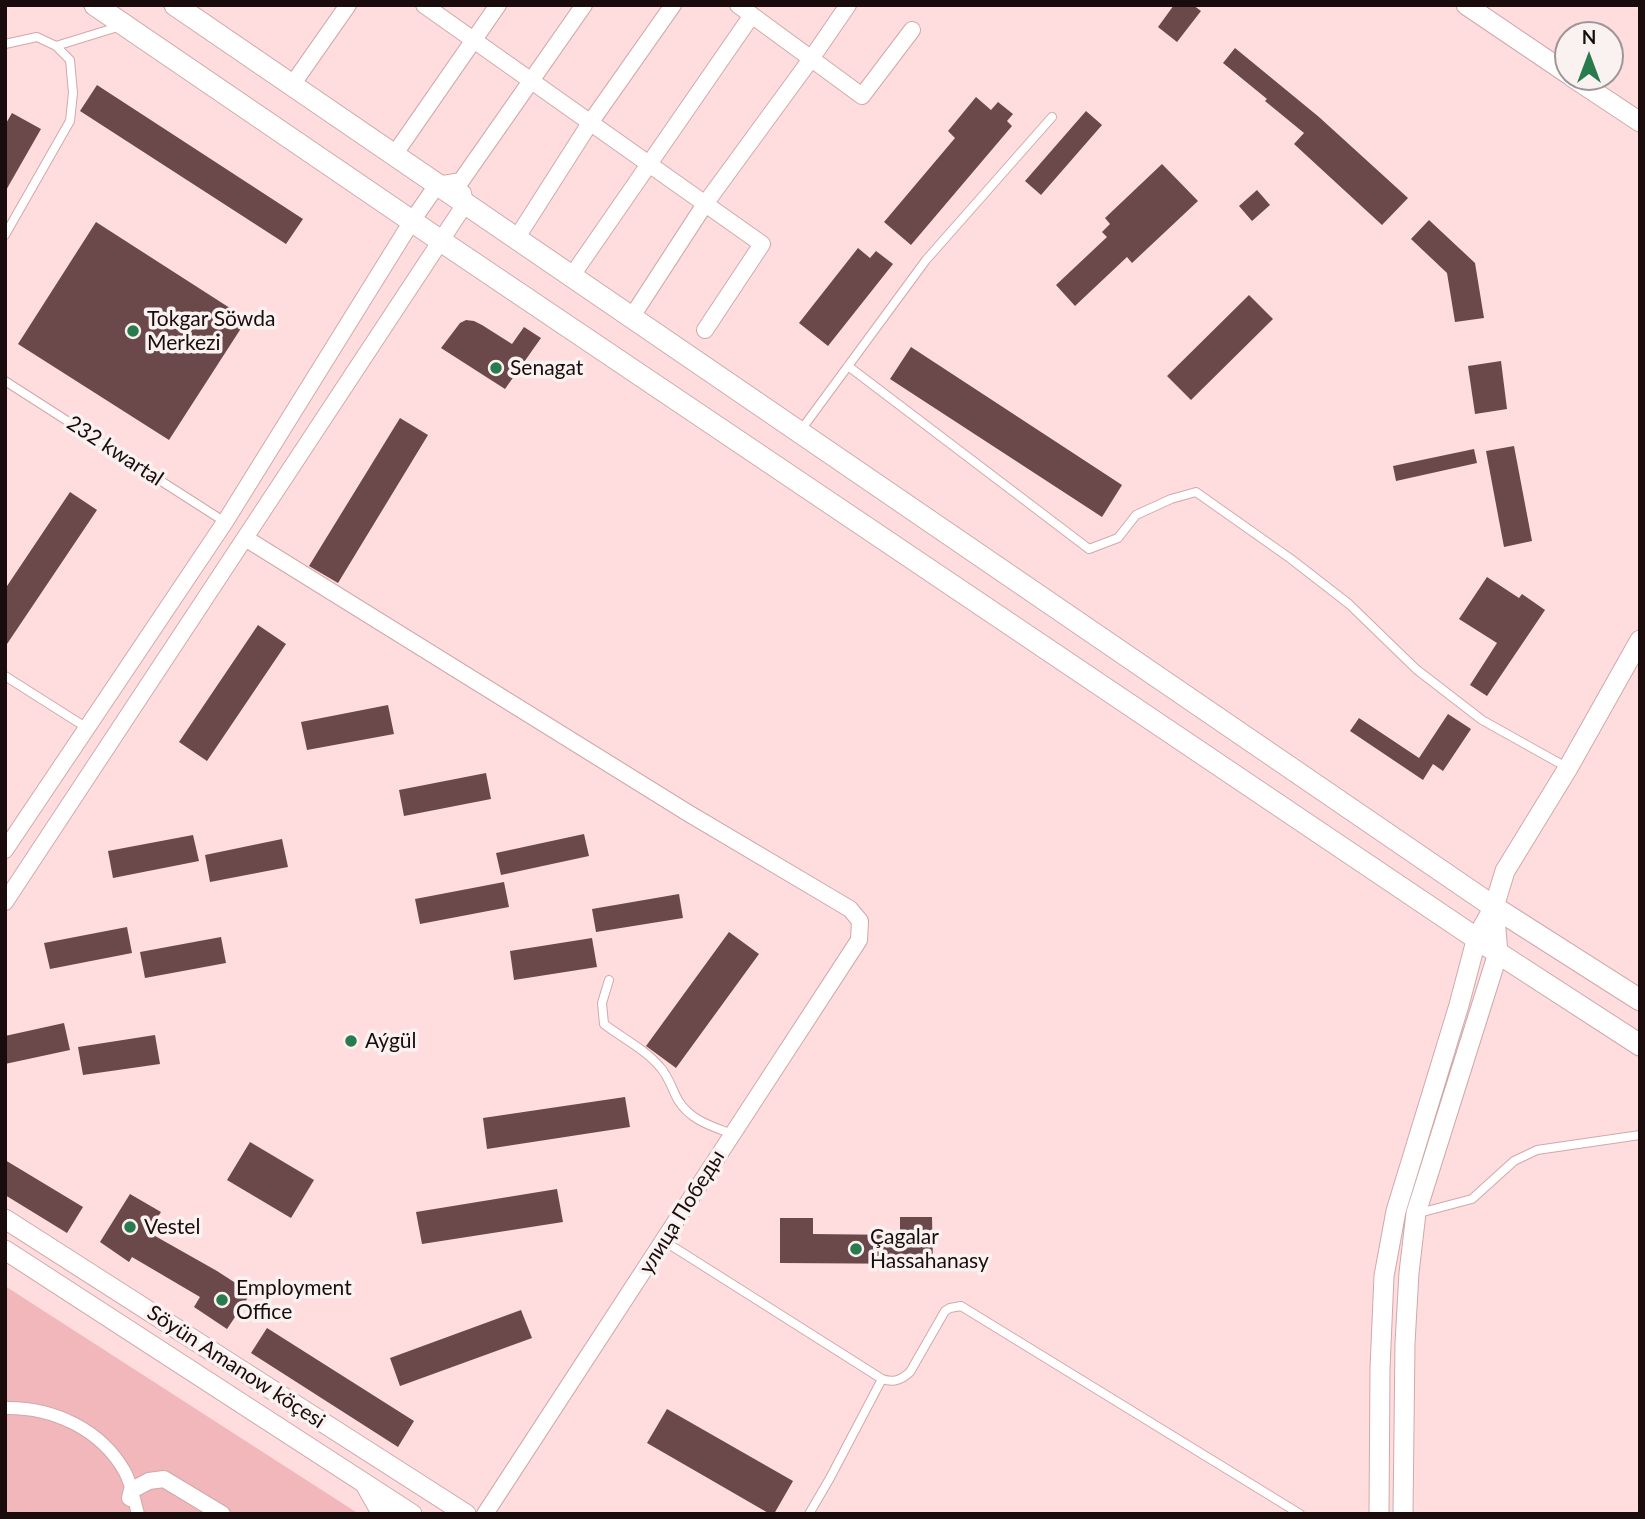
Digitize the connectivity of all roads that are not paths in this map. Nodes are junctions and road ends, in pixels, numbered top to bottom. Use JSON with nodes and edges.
{"nodes":[{"id":1,"x":95,"y":5,"type":"edge"},
{"id":2,"x":175,"y":5,"type":"edge"},
{"id":3,"x":348,"y":5,"type":"edge"},
{"id":4,"x":424,"y":5,"type":"edge"},
{"id":5,"x":498,"y":5,"type":"edge"},
{"id":6,"x":584,"y":5,"type":"edge"},
{"id":7,"x":673,"y":5,"type":"edge"},
{"id":8,"x":738,"y":5,"type":"edge"},
{"id":9,"x":848,"y":5,"type":"edge"},
{"id":10,"x":1466,"y":5,"type":"edge"},
{"id":11,"x":752,"y":15,"type":"junction"},
{"id":12,"x":124,"y":25,"type":"junction"},
{"id":13,"x":912,"y":30,"type":"dead end"},
{"id":14,"x":474,"y":40,"type":"junction"},
{"id":15,"x":5,"y":44,"type":"edge"},
{"id":16,"x":56,"y":46,"type":"junction"},
{"id":17,"x":811,"y":59,"type":"junction"},
{"id":18,"x":1554,"y":65,"type":"edge"},
{"id":19,"x":531,"y":81,"type":"junction"},
{"id":20,"x":292,"y":85,"type":"junction"},
{"id":21,"x":1594,"y":91,"type":"edge"},
{"id":22,"x":1052,"y":117,"type":"dead end"},
{"id":23,"x":1640,"y":122,"type":"edge"},
{"id":24,"x":590,"y":123,"type":"junction"},
{"id":25,"x":394,"y":155,"type":"junction"},
{"id":26,"x":648,"y":164,"type":"junction"},
{"id":27,"x":461,"y":181,"type":"junction"},
{"id":28,"x":437,"y":185,"type":"junction"},
{"id":29,"x":465,"y":204,"type":"junction"},
{"id":30,"x":705,"y":204,"type":"junction"},
{"id":31,"x":412,"y":221,"type":"junction"},
{"id":32,"x":5,"y":235,"type":"edge"},
{"id":33,"x":516,"y":239,"type":"junction"},
{"id":34,"x":441,"y":241,"type":"junction"},
{"id":35,"x":572,"y":277,"type":"junction"},
{"id":36,"x":631,"y":318,"type":"junction"},
{"id":37,"x":705,"y":330,"type":"dead end"},
{"id":38,"x":848,"y":366,"type":"junction"},
{"id":39,"x":5,"y":381,"type":"edge"},
{"id":40,"x":799,"y":432,"type":"junction"},
{"id":41,"x":225,"y":522,"type":"junction"},
{"id":42,"x":246,"y":538,"type":"junction"},
{"id":43,"x":1640,"y":640,"type":"edge"},
{"id":44,"x":5,"y":676,"type":"edge"},
{"id":45,"x":87,"y":728,"type":"junction"},
{"id":46,"x":1568,"y":768,"type":"junction"},
{"id":47,"x":5,"y":850,"type":"edge"},
{"id":48,"x":5,"y":902,"type":"edge"},
{"id":49,"x":1494,"y":907,"type":"junction"},
{"id":50,"x":1477,"y":937,"type":"junction"},
{"id":51,"x":1498,"y":953,"type":"junction"},
{"id":52,"x":609,"y":980,"type":"dead end"},
{"id":53,"x":1640,"y":1000,"type":"edge"},
{"id":54,"x":1640,"y":1045,"type":"edge"},
{"id":55,"x":732,"y":1134,"type":"junction"},
{"id":56,"x":1640,"y":1135,"type":"edge"},
{"id":57,"x":1416,"y":1213,"type":"junction"},
{"id":58,"x":5,"y":1220,"type":"edge"},
{"id":59,"x":664,"y":1241,"type":"junction"},
{"id":60,"x":5,"y":1250,"type":"edge"},
{"id":61,"x":882,"y":1379,"type":"junction"},
{"id":62,"x":5,"y":1408,"type":"edge"},
{"id":63,"x":364,"y":1482,"type":"junction"},
{"id":64,"x":131,"y":1494,"type":"junction"},
{"id":65,"x":138,"y":1514,"type":"edge"},
{"id":66,"x":222,"y":1514,"type":"edge"},
{"id":67,"x":382,"y":1514,"type":"edge"},
{"id":68,"x":412,"y":1514,"type":"edge"},
{"id":69,"x":466,"y":1514,"type":"edge"},
{"id":70,"x":485,"y":1514,"type":"edge"},
{"id":71,"x":809,"y":1514,"type":"edge"},
{"id":72,"x":1300,"y":1514,"type":"edge"},
{"id":73,"x":1379,"y":1514,"type":"edge"},
{"id":74,"x":1404,"y":1514,"type":"edge"}],
"edges":[{"from":1,"to":12,"type":"main road"},
{"from":2,"to":20,"type":"main road"},
{"from":3,"to":20,"type":"street"},
{"from":4,"to":14,"type":"street"},
{"from":5,"to":14,"type":"street"},
{"from":6,"to":19,"type":"street"},
{"from":7,"to":24,"type":"street"},
{"from":8,"to":11,"type":"street"},
{"from":9,"to":17,"type":"street"},
{"from":10,"to":18,"type":"street"},
{"from":11,"to":17,"type":"street"},
{"from":11,"to":26,"type":"street"},
{"from":12,"to":16,"type":"lane"},
{"from":12,"to":31,"type":"main road"},
{"from":13,"to":17,"type":"street"},
{"from":14,"to":19,"type":"street"},
{"from":14,"to":25,"type":"street"},
{"from":15,"to":16,"type":"lane"},
{"from":16,"to":32,"type":"lane"},
{"from":17,"to":30,"type":"street"},
{"from":19,"to":24,"type":"street"},
{"from":19,"to":27,"type":"street"},
{"from":20,"to":25,"type":"main road"},
{"from":21,"to":23,"type":"street"},
{"from":22,"to":38,"type":"lane"},
{"from":24,"to":26,"type":"street"},
{"from":24,"to":33,"type":"street"},
{"from":25,"to":28,"type":"main road"},
{"from":26,"to":30,"type":"street"},
{"from":26,"to":35,"type":"street"},
{"from":27,"to":28,"type":"street"},
{"from":27,"to":29,"type":"street"},
{"from":28,"to":29,"type":"main road"},
{"from":28,"to":31,"type":"street"},
{"from":29,"to":33,"type":"main road"},
{"from":29,"to":34,"type":"street"},
{"from":30,"to":36,"type":"street"},
{"from":30,"to":37,"type":"street"},
{"from":31,"to":34,"type":"main road"},
{"from":31,"to":41,"type":"street"},
{"from":33,"to":35,"type":"main road"},
{"from":34,"to":42,"type":"street"},
{"from":34,"to":50,"type":"main road"},
{"from":35,"to":36,"type":"main road"},
{"from":36,"to":40,"type":"main road"},
{"from":38,"to":40,"type":"lane"},
{"from":38,"to":46,"type":"lane"},
{"from":39,"to":41,"type":"lane","name":"232 kwartal"},
{"from":40,"to":49,"type":"main road"},
{"from":41,"to":45,"type":"street"},
{"from":42,"to":48,"type":"street"},
{"from":42,"to":55,"type":"street","name":"улица Победы"},
{"from":43,"to":46,"type":"street"},
{"from":44,"to":45,"type":"lane"},
{"from":45,"to":47,"type":"street"},
{"from":46,"to":49,"type":"street"},
{"from":49,"to":50,"type":"street"},
{"from":49,"to":51,"type":"street"},
{"from":49,"to":53,"type":"main road"},
{"from":50,"to":51,"type":"main road"},
{"from":50,"to":73,"type":"street"},
{"from":51,"to":54,"type":"main road"},
{"from":51,"to":57,"type":"street"},
{"from":52,"to":55,"type":"lane"},
{"from":55,"to":59,"type":"street","name":"улица Победы"},
{"from":56,"to":57,"type":"lane"},
{"from":57,"to":74,"type":"street"},
{"from":58,"to":69,"type":"street","name":"Söyün Amanow köçesi"},
{"from":59,"to":61,"type":"lane"},
{"from":59,"to":70,"type":"street","name":"улица Победы"},
{"from":60,"to":63,"type":"street","name":"Söyün Amanow köçesi"},
{"from":61,"to":71,"type":"lane"},
{"from":61,"to":72,"type":"lane"},
{"from":62,"to":64,"type":"street"},
{"from":63,"to":67,"type":"street"},
{"from":63,"to":68,"type":"street","name":"Söyün Amanow köçesi"},
{"from":64,"to":65,"type":"street"},
{"from":64,"to":66,"type":"street"}]}
